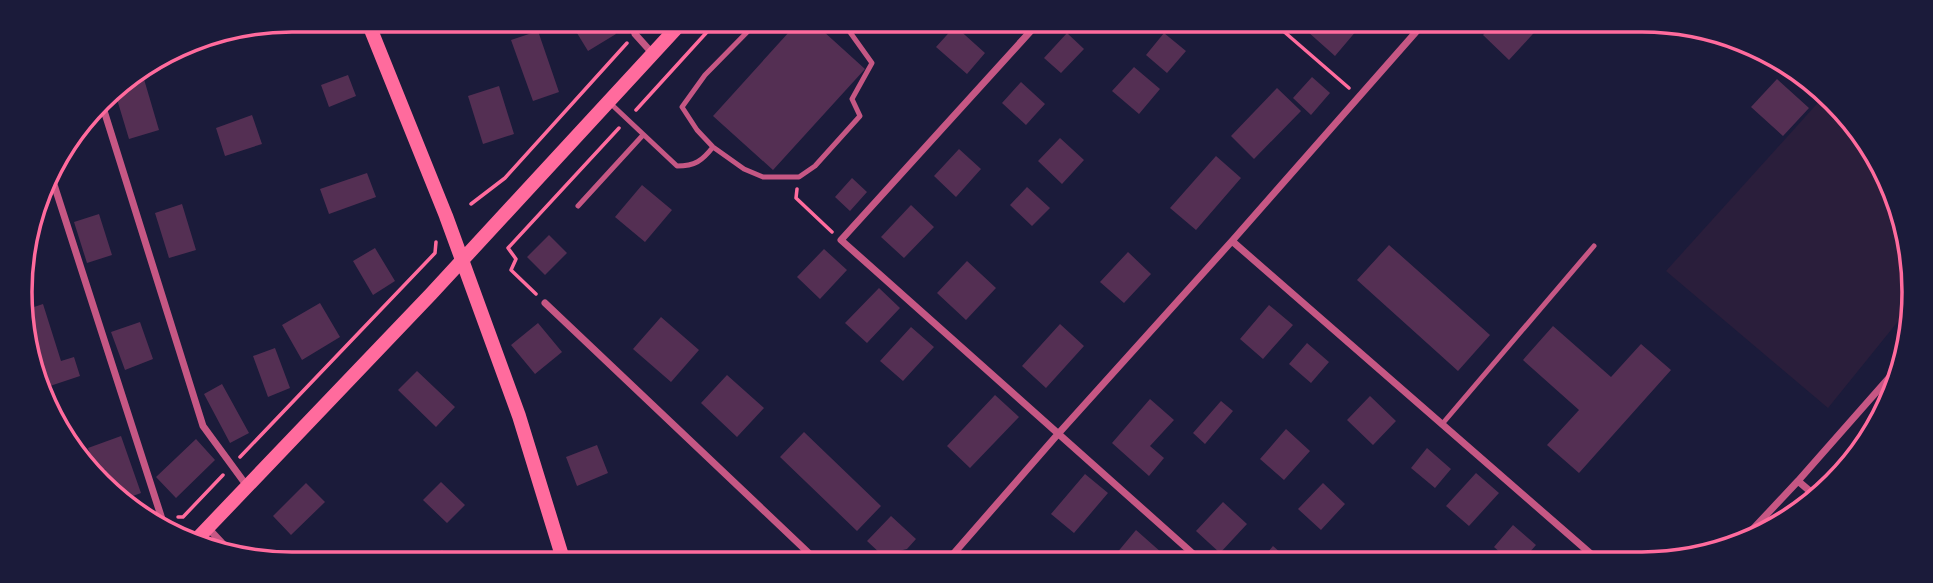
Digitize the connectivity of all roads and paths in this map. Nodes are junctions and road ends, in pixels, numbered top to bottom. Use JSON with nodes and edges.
{"nodes":[{"id":1,"x":372,"y":32,"type":"edge"},
{"id":2,"x":673,"y":32,"type":"edge"},
{"id":3,"x":707,"y":32,"type":"edge"},
{"id":4,"x":747,"y":32,"type":"edge"},
{"id":5,"x":850,"y":32,"type":"edge"},
{"id":6,"x":1030,"y":32,"type":"edge"},
{"id":7,"x":1283,"y":32,"type":"edge"},
{"id":8,"x":1415,"y":32,"type":"edge"},
{"id":9,"x":635,"y":34,"type":"joint"},
{"id":10,"x":653,"y":54,"type":"junction"},
{"id":11,"x":1358,"y":97,"type":"junction"},
{"id":12,"x":609,"y":102,"type":"junction"},
{"id":13,"x":105,"y":111,"type":"edge"},
{"id":14,"x":627,"y":120,"type":"junction"},
{"id":15,"x":643,"y":135,"type":"junction"},
{"id":16,"x":713,"y":147,"type":"junction"},
{"id":17,"x":799,"y":177,"type":"junction"},
{"id":18,"x":54,"y":185,"type":"edge"},
{"id":19,"x":471,"y":204,"type":"dead end"},
{"id":20,"x":578,"y":206,"type":"dead end"},
{"id":21,"x":436,"y":236,"type":"dead end"},
{"id":22,"x":841,"y":240,"type":"junction"},
{"id":23,"x":1232,"y":241,"type":"junction"},
{"id":24,"x":1594,"y":246,"type":"dead end"},
{"id":25,"x":461,"y":261,"type":"junction"},
{"id":26,"x":545,"y":303,"type":"joint"},
{"id":27,"x":1885,"y":382,"type":"edge"},
{"id":28,"x":1443,"y":423,"type":"junction"},
{"id":29,"x":1058,"y":433,"type":"junction"},
{"id":30,"x":232,"y":466,"type":"junction"},
{"id":31,"x":1798,"y":481,"type":"junction"},
{"id":32,"x":247,"y":486,"type":"junction"},
{"id":33,"x":1809,"y":490,"type":"edge"},
{"id":34,"x":161,"y":517,"type":"edge"},
{"id":35,"x":165,"y":519,"type":"edge"},
{"id":36,"x":1757,"y":524,"type":"edge"},
{"id":37,"x":208,"y":527,"type":"junction"},
{"id":38,"x":200,"y":535,"type":"edge"},
{"id":39,"x":222,"y":542,"type":"edge"},
{"id":40,"x":561,"y":552,"type":"edge"},
{"id":41,"x":808,"y":552,"type":"edge"},
{"id":42,"x":955,"y":552,"type":"edge"},
{"id":43,"x":1190,"y":552,"type":"edge"},
{"id":44,"x":1589,"y":552,"type":"edge"}],
"edges":[{"from":1,"to":25,"type":"main road"},
{"from":2,"to":10,"type":"main road"},
{"from":3,"to":14,"type":"path"},
{"from":4,"to":16,"type":"lane"},
{"from":5,"to":17,"type":"lane"},
{"from":6,"to":22,"type":"street"},
{"from":7,"to":11,"type":"path"},
{"from":8,"to":11,"type":"street"},
{"from":9,"to":10,"type":"street"},
{"from":9,"to":19,"type":"path"},
{"from":10,"to":12,"type":"main road"},
{"from":11,"to":23,"type":"street"},
{"from":12,"to":14,"type":"lane"},
{"from":12,"to":25,"type":"main road"},
{"from":13,"to":30,"type":"street"},
{"from":14,"to":15,"type":"lane"},
{"from":14,"to":26,"type":"path"},
{"from":15,"to":16,"type":"lane"},
{"from":15,"to":20,"type":"lane"},
{"from":16,"to":17,"type":"lane"},
{"from":17,"to":22,"type":"path"},
{"from":18,"to":34,"type":"street"},
{"from":21,"to":30,"type":"path"},
{"from":22,"to":29,"type":"street"},
{"from":23,"to":28,"type":"street"},
{"from":23,"to":29,"type":"street"},
{"from":24,"to":28,"type":"lane"},
{"from":25,"to":32,"type":"main road"},
{"from":25,"to":40,"type":"main road"},
{"from":26,"to":41,"type":"street"},
{"from":27,"to":31,"type":"street"},
{"from":28,"to":44,"type":"street"},
{"from":29,"to":42,"type":"street"},
{"from":29,"to":43,"type":"street"},
{"from":30,"to":32,"type":"street"},
{"from":30,"to":35,"type":"path"},
{"from":31,"to":33,"type":"street"},
{"from":31,"to":36,"type":"street"},
{"from":32,"to":37,"type":"main road"},
{"from":37,"to":38,"type":"main road"},
{"from":37,"to":39,"type":"street"}]}
